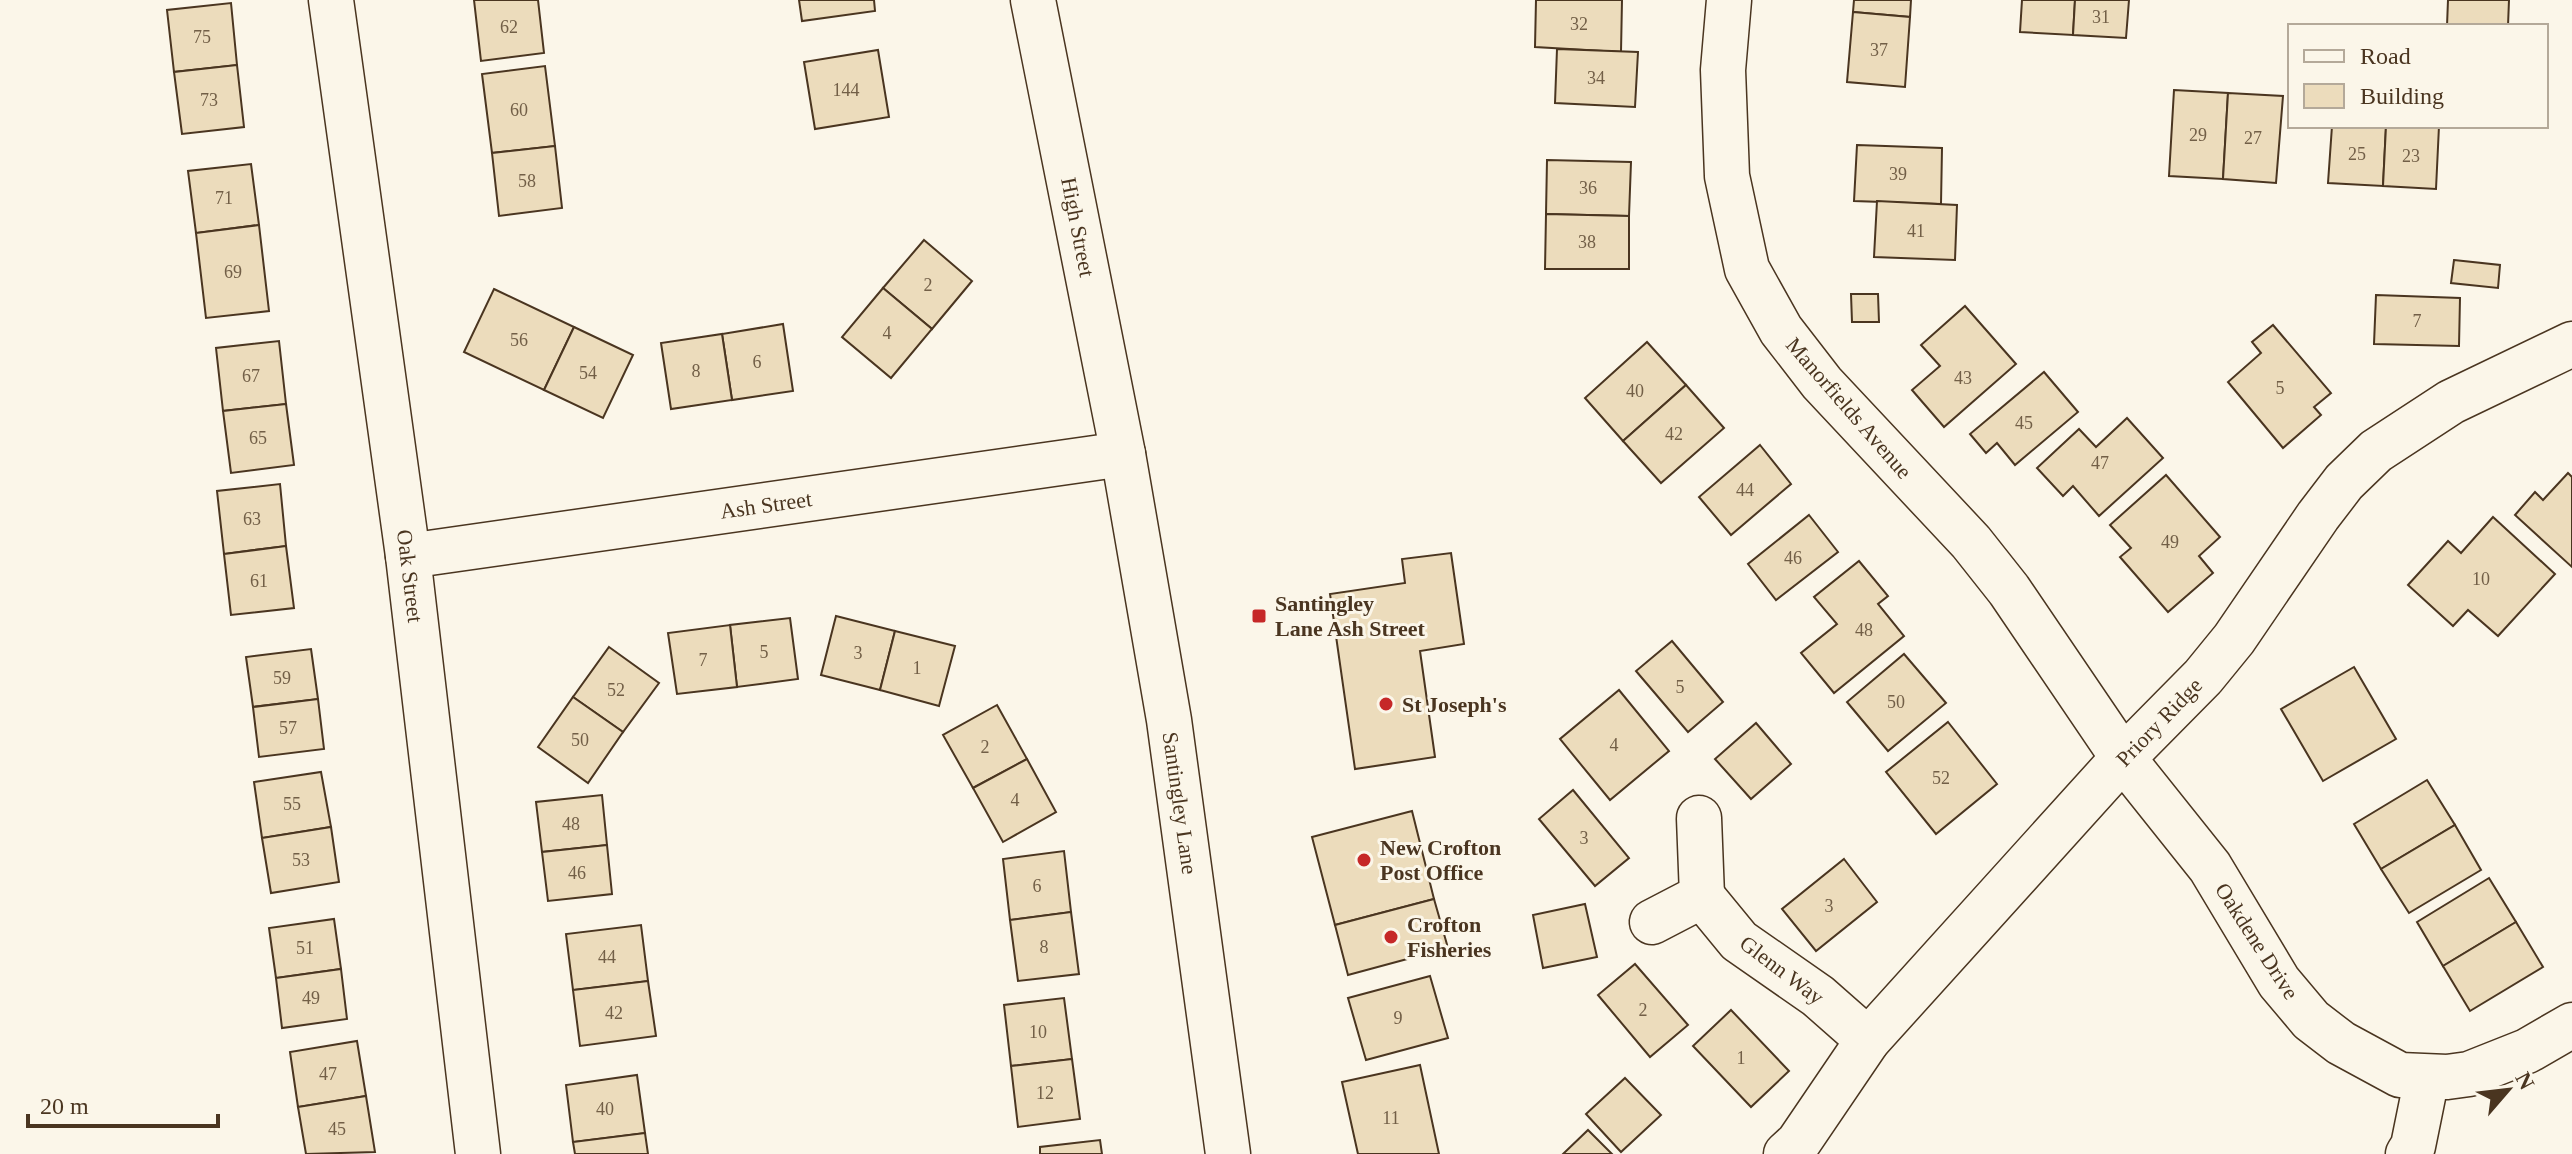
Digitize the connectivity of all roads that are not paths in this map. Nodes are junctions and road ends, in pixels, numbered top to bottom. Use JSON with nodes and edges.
{"nodes":[{"id":1,"x":331,"y":0,"type":"edge"},
{"id":2,"x":1033,"y":0,"type":"edge"},
{"id":3,"x":1729,"y":0,"type":"edge"},
{"id":4,"x":2572,"y":344,"type":"edge"},
{"id":5,"x":1123,"y":454,"type":"junction"},
{"id":6,"x":408,"y":556,"type":"junction"},
{"id":7,"x":2123,"y":758,"type":"junction"},
{"id":8,"x":1699,"y":818,"type":"dead end"},
{"id":9,"x":1702,"y":896,"type":"junction"},
{"id":10,"x":1652,"y":922,"type":"dead end"},
{"id":11,"x":2572,"y":1025,"type":"edge"},
{"id":12,"x":1868,"y":1040,"type":"junction"},
{"id":13,"x":2427,"y":1077,"type":"junction"},
{"id":14,"x":478,"y":1154,"type":"edge"},
{"id":15,"x":1228,"y":1154,"type":"edge"},
{"id":16,"x":1786,"y":1154,"type":"edge"},
{"id":17,"x":2408,"y":1154,"type":"edge"}],
"edges":[{"from":1,"to":6,"type":"street","name":"Oak Street"},
{"from":2,"to":5,"type":"street","name":"High Street"},
{"from":3,"to":7,"type":"street","name":"Manorfields Avenue"},
{"from":4,"to":7,"type":"street","name":"Priory Ridge"},
{"from":5,"to":6,"type":"street","name":"Ash Street"},
{"from":5,"to":15,"type":"street","name":"Santingley Lane"},
{"from":6,"to":14,"type":"street","name":"Oak Street"},
{"from":7,"to":12,"type":"street","name":"Priory Ridge"},
{"from":7,"to":13,"type":"street","name":"Oakdene Drive"},
{"from":8,"to":9,"type":"street"},
{"from":9,"to":10,"type":"street"},
{"from":9,"to":12,"type":"street","name":"Glenn Way"},
{"from":11,"to":13,"type":"street","name":"Oakdene Drive"},
{"from":12,"to":16,"type":"street","name":"Priory Ridge"},
{"from":13,"to":17,"type":"street"}]}
